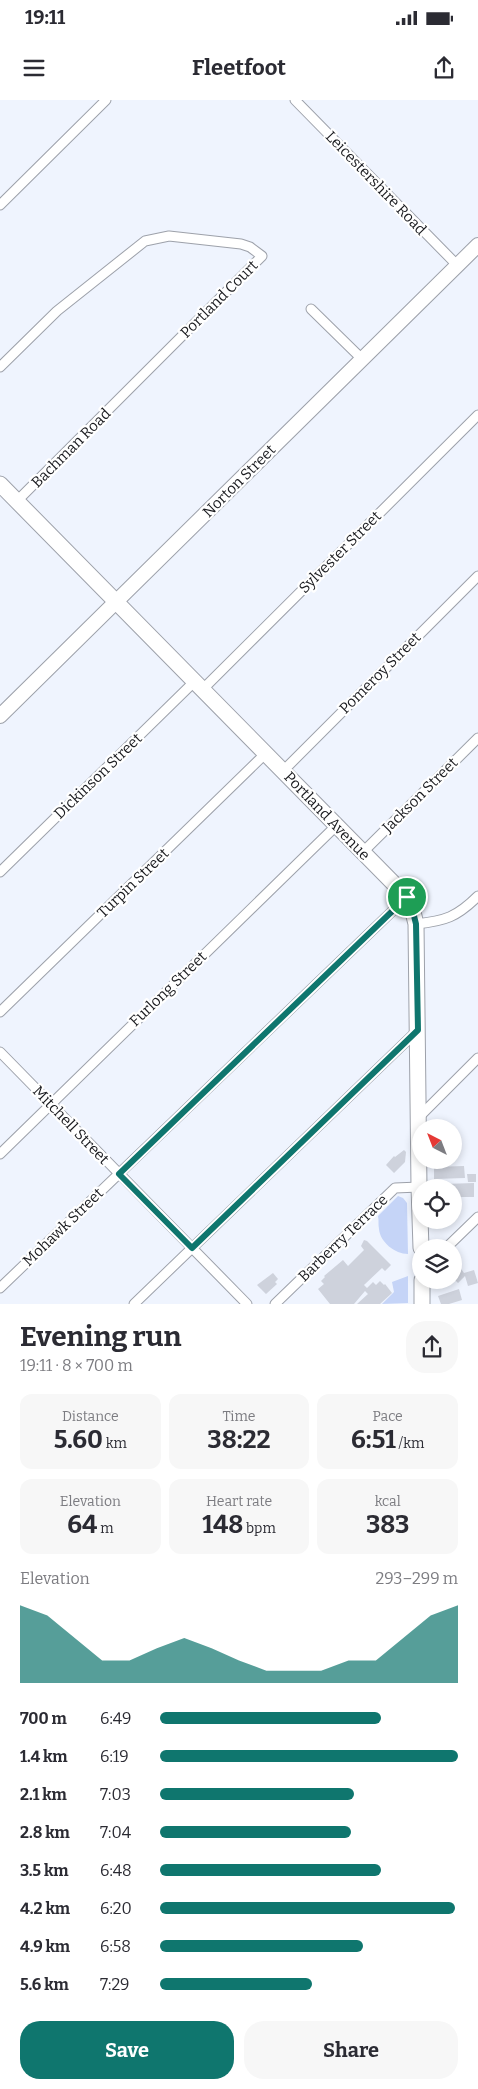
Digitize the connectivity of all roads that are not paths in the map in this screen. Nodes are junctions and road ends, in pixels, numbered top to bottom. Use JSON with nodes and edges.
{"nodes":[{"id":1,"x":106,"y":100,"type":"edge"},
{"id":2,"x":296,"y":100,"type":"edge"},
{"id":3,"x":0,"y":205,"type":"edge"},
{"id":4,"x":478,"y":245,"type":"edge"},
{"id":5,"x":457,"y":265,"type":"junction"},
{"id":6,"x":311,"y":309,"type":"dead end"},
{"id":7,"x":362,"y":359,"type":"junction"},
{"id":8,"x":0,"y":367,"type":"edge"},
{"id":9,"x":125,"y":394,"type":"joint"},
{"id":10,"x":478,"y":415,"type":"edge"},
{"id":11,"x":0,"y":484,"type":"edge"},
{"id":12,"x":17,"y":501,"type":"junction"},
{"id":13,"x":478,"y":576,"type":"edge"},
{"id":14,"x":116,"y":602,"type":"junction"},
{"id":15,"x":199,"y":685,"type":"junction"},
{"id":16,"x":0,"y":716,"type":"edge"},
{"id":17,"x":478,"y":738,"type":"edge"},
{"id":18,"x":266,"y":753,"type":"junction"},
{"id":19,"x":283,"y":770,"type":"junction"},
{"id":20,"x":336,"y":825,"type":"junction"},
{"id":21,"x":363,"y":852,"type":"junction"},
{"id":22,"x":0,"y":872,"type":"edge"},
{"id":23,"x":478,"y":896,"type":"edge"},
{"id":24,"x":407,"y":897,"type":"junction"},
{"id":25,"x":416,"y":924,"type":"junction"},
{"id":26,"x":0,"y":1012,"type":"edge"},
{"id":27,"x":418,"y":1030,"type":"junction"},
{"id":28,"x":0,"y":1052,"type":"edge"},
{"id":29,"x":478,"y":1058,"type":"edge"},
{"id":30,"x":51,"y":1104,"type":"junction"},
{"id":31,"x":419,"y":1117,"type":"junction"},
{"id":32,"x":0,"y":1154,"type":"edge"},
{"id":33,"x":119,"y":1174,"type":"junction"},
{"id":34,"x":419,"y":1179,"type":"edge"},
{"id":35,"x":412,"y":1187,"type":"edge"},
{"id":36,"x":478,"y":1217,"type":"edge"},
{"id":37,"x":455,"y":1239,"type":"edge"},
{"id":38,"x":192,"y":1248,"type":"junction"},
{"id":39,"x":0,"y":1288,"type":"edge"},
{"id":40,"x":422,"y":1289,"type":"edge"},
{"id":41,"x":134,"y":1304,"type":"edge"},
{"id":42,"x":247,"y":1304,"type":"edge"},
{"id":43,"x":275,"y":1304,"type":"edge"},
{"id":44,"x":422,"y":1304,"type":"edge"}],
"edges":[{"from":1,"to":3,"type":"street"},
{"from":2,"to":5,"type":"street","name":"Leicestershire Road"},
{"from":4,"to":5,"type":"main road","name":"Norton Street"},
{"from":5,"to":7,"type":"main road","name":"Norton Street"},
{"from":6,"to":7,"type":"street"},
{"from":7,"to":14,"type":"main road","name":"Norton Street"},
{"from":8,"to":9,"type":"street","name":"Portland Court"},
{"from":9,"to":12,"type":"street","name":"Bachman Road"},
{"from":10,"to":15,"type":"street","name":"Sylvester Street"},
{"from":11,"to":12,"type":"main road","name":"Portland Avenue"},
{"from":12,"to":14,"type":"main road","name":"Portland Avenue"},
{"from":13,"to":19,"type":"street","name":"Pomeroy Street"},
{"from":14,"to":15,"type":"main road","name":"Portland Avenue"},
{"from":14,"to":16,"type":"main road","name":"Norton Street"},
{"from":15,"to":18,"type":"main road","name":"Portland Avenue"},
{"from":15,"to":22,"type":"street","name":"Dickinson Street"},
{"from":17,"to":21,"type":"street","name":"Jackson Street"},
{"from":18,"to":19,"type":"main road","name":"Portland Avenue"},
{"from":18,"to":26,"type":"street","name":"Turpin Street"},
{"from":19,"to":20,"type":"main road","name":"Portland Avenue"},
{"from":20,"to":21,"type":"main road","name":"Portland Avenue"},
{"from":20,"to":30,"type":"street","name":"Furlong Street"},
{"from":21,"to":24,"type":"main road","name":"Portland Avenue"},
{"from":23,"to":25,"type":"street"},
{"from":24,"to":25,"type":"main road","name":"Portland Avenue"},
{"from":24,"to":33,"type":"street","name":"Mohawk Street"},
{"from":25,"to":27,"type":"main road","name":"Portland Avenue"},
{"from":27,"to":31,"type":"main road","name":"Portland Avenue"},
{"from":27,"to":38,"type":"street"},
{"from":28,"to":30,"type":"street","name":"Mitchell Street"},
{"from":29,"to":31,"type":"street"},
{"from":30,"to":32,"type":"street","name":"Furlong Street"},
{"from":30,"to":33,"type":"street","name":"Mitchell Street"},
{"from":31,"to":34,"type":"main road","name":"Portland Avenue"},
{"from":33,"to":38,"type":"street","name":"Mitchell Street"},
{"from":33,"to":39,"type":"street","name":"Mohawk Street"},
{"from":35,"to":43,"type":"street","name":"Barberry Terrace"},
{"from":36,"to":37,"type":"street"},
{"from":38,"to":41,"type":"street"},
{"from":38,"to":42,"type":"street","name":"Mitchell Street"},
{"from":40,"to":44,"type":"main road"}]}
